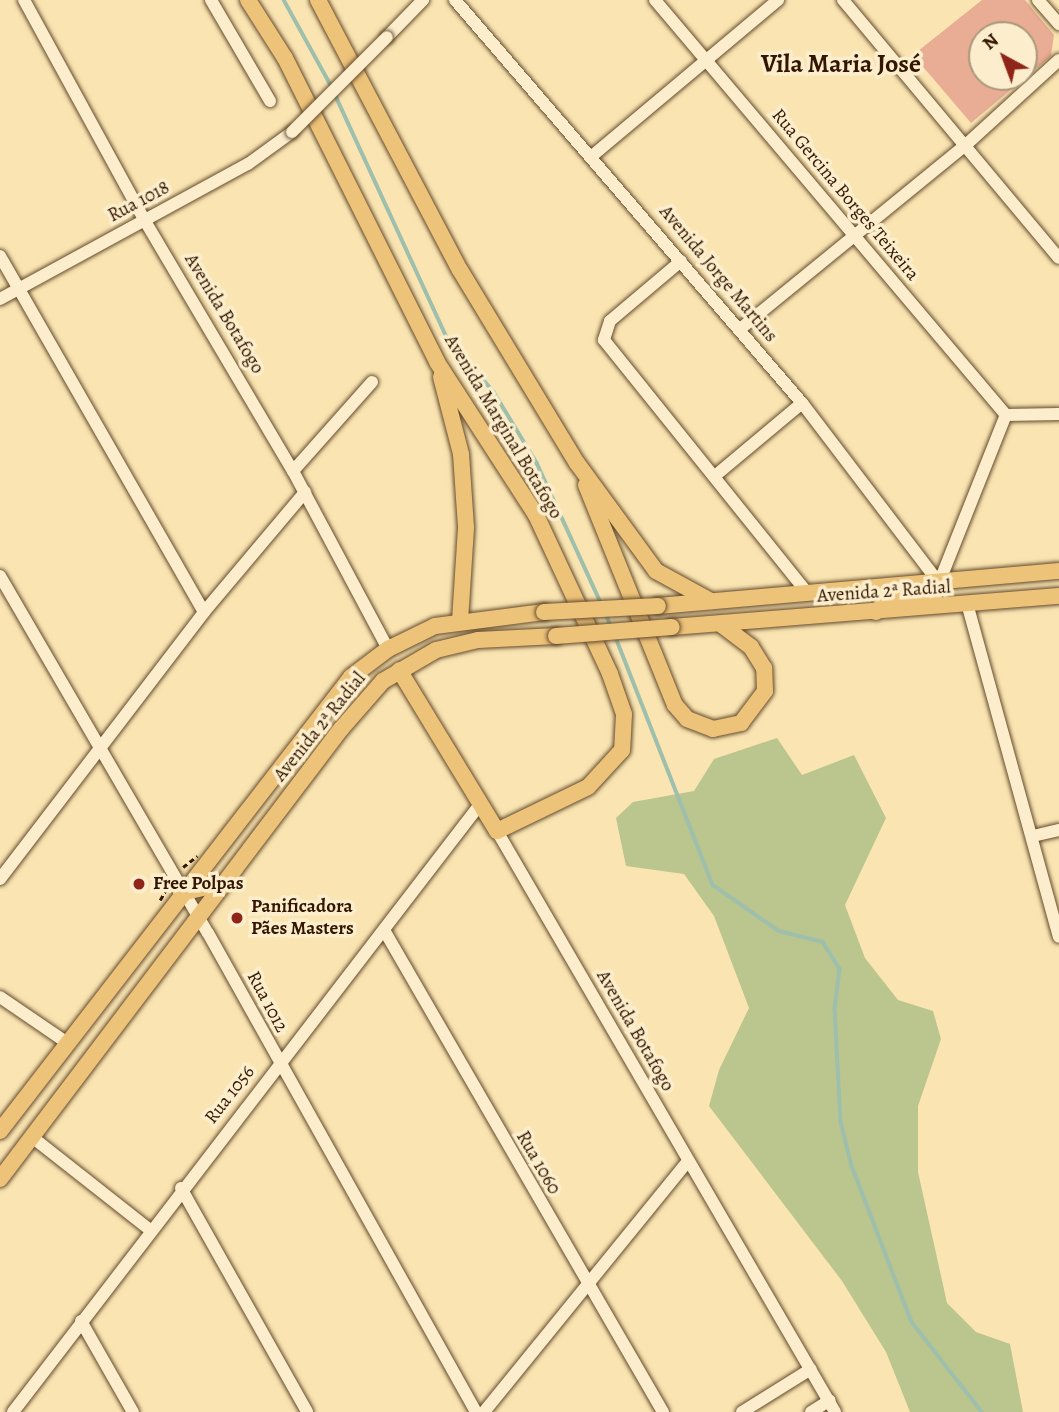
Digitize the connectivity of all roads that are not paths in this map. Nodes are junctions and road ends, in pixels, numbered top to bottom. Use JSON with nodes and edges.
{"nodes":[{"id":1,"x":24,"y":0,"type":"edge"},
{"id":2,"x":211,"y":0,"type":"edge"},
{"id":3,"x":248,"y":0,"type":"edge"},
{"id":4,"x":318,"y":0,"type":"edge"},
{"id":5,"x":423,"y":0,"type":"edge"},
{"id":6,"x":455,"y":0,"type":"edge"},
{"id":7,"x":655,"y":0,"type":"edge"},
{"id":8,"x":778,"y":0,"type":"edge"},
{"id":9,"x":843,"y":0,"type":"edge"},
{"id":10,"x":1038,"y":0,"type":"edge"},
{"id":11,"x":1059,"y":24,"type":"edge"},
{"id":12,"x":706,"y":60,"type":"junction"},
{"id":13,"x":1059,"y":60,"type":"edge"},
{"id":14,"x":270,"y":101,"type":"dead end"},
{"id":15,"x":968,"y":143,"type":"junction"},
{"id":16,"x":592,"y":156,"type":"junction"},
{"id":17,"x":145,"y":221,"type":"junction"},
{"id":18,"x":855,"y":236,"type":"junction"},
{"id":19,"x":0,"y":256,"type":"edge"},
{"id":20,"x":1059,"y":258,"type":"edge"},
{"id":21,"x":681,"y":261,"type":"junction"},
{"id":22,"x":18,"y":288,"type":"junction"},
{"id":23,"x":0,"y":299,"type":"edge"},
{"id":24,"x":740,"y":329,"type":"junction"},
{"id":25,"x":437,"y":362,"type":"junction"},
{"id":26,"x":372,"y":382,"type":"dead end"},
{"id":27,"x":802,"y":403,"type":"junction"},
{"id":28,"x":1059,"y":414,"type":"edge"},
{"id":29,"x":1006,"y":415,"type":"junction"},
{"id":30,"x":577,"y":463,"type":"junction"},
{"id":31,"x":293,"y":471,"type":"junction"},
{"id":32,"x":716,"y":475,"type":"junction"},
{"id":33,"x":305,"y":492,"type":"junction"},
{"id":34,"x":1059,"y":571,"type":"edge"},
{"id":35,"x":0,"y":576,"type":"edge"},
{"id":36,"x":939,"y":583,"type":"junction"},
{"id":37,"x":805,"y":590,"type":"junction"},
{"id":38,"x":1059,"y":596,"type":"edge"},
{"id":39,"x":711,"y":601,"type":"junction"},
{"id":40,"x":968,"y":607,"type":"junction"},
{"id":41,"x":204,"y":612,"type":"junction"},
{"id":42,"x":876,"y":612,"type":"junction"},
{"id":43,"x":460,"y":620,"type":"junction"},
{"id":44,"x":721,"y":625,"type":"junction"},
{"id":45,"x":387,"y":649,"type":"junction"},
{"id":46,"x":398,"y":670,"type":"junction"},
{"id":47,"x":99,"y":746,"type":"junction"},
{"id":48,"x":481,"y":803,"type":"junction"},
{"id":49,"x":1059,"y":830,"type":"edge"},
{"id":50,"x":497,"y":831,"type":"junction"},
{"id":51,"x":1034,"y":836,"type":"junction"},
{"id":52,"x":1,"y":874,"type":"edge"},
{"id":53,"x":225,"y":883,"type":"junction"},
{"id":54,"x":181,"y":893,"type":"junction"},
{"id":55,"x":199,"y":918,"type":"junction"},
{"id":56,"x":1057,"y":922,"type":"edge"},
{"id":57,"x":384,"y":930,"type":"junction"},
{"id":58,"x":1059,"y":937,"type":"edge"},
{"id":59,"x":0,"y":997,"type":"edge"},
{"id":60,"x":66,"y":1042,"type":"junction"},
{"id":61,"x":279,"y":1065,"type":"junction"},
{"id":62,"x":0,"y":1131,"type":"edge"},
{"id":63,"x":32,"y":1137,"type":"junction"},
{"id":64,"x":687,"y":1162,"type":"junction"},
{"id":65,"x":0,"y":1179,"type":"edge"},
{"id":66,"x":181,"y":1188,"type":"junction"},
{"id":67,"x":149,"y":1229,"type":"junction"},
{"id":68,"x":586,"y":1286,"type":"junction"},
{"id":69,"x":81,"y":1321,"type":"junction"},
{"id":70,"x":811,"y":1369,"type":"junction"},
{"id":71,"x":832,"y":1406,"type":"edge"},
{"id":72,"x":13,"y":1412,"type":"edge"},
{"id":73,"x":133,"y":1412,"type":"edge"},
{"id":74,"x":307,"y":1412,"type":"edge"},
{"id":75,"x":476,"y":1412,"type":"edge"},
{"id":76,"x":484,"y":1412,"type":"edge"},
{"id":77,"x":663,"y":1412,"type":"edge"},
{"id":78,"x":742,"y":1412,"type":"edge"},
{"id":79,"x":811,"y":1412,"type":"edge"}],
"edges":[{"from":1,"to":17,"type":"street","name":"Avenida Botafogo"},
{"from":2,"to":14,"type":"street"},
{"from":3,"to":25,"type":"main road","name":"Avenida Marginal Botafogo"},
{"from":4,"to":30,"type":"main road"},
{"from":5,"to":17,"type":"street","name":"Rua 1018","bridge":true},
{"from":6,"to":16,"type":"street","name":"Avenida Jorge Martins"},
{"from":7,"to":12,"type":"street","name":"Rua Gercina Borges Teixeira"},
{"from":8,"to":12,"type":"street"},
{"from":9,"to":15,"type":"street"},
{"from":10,"to":11,"type":"street"},
{"from":12,"to":16,"type":"street"},
{"from":12,"to":18,"type":"street","name":"Rua Gercina Borges Teixeira"},
{"from":13,"to":15,"type":"street"},
{"from":15,"to":18,"type":"street"},
{"from":15,"to":20,"type":"street"},
{"from":16,"to":21,"type":"street","name":"Avenida Jorge Martins"},
{"from":17,"to":22,"type":"street","name":"Rua 1018"},
{"from":17,"to":31,"type":"street","name":"Avenida Botafogo"},
{"from":18,"to":24,"type":"street"},
{"from":18,"to":29,"type":"street","name":"Rua Gercina Borges Teixeira"},
{"from":19,"to":22,"type":"street"},
{"from":21,"to":24,"type":"street","name":"Avenida Jorge Martins"},
{"from":21,"to":32,"type":"street"},
{"from":22,"to":23,"type":"street","name":"Rua 1018"},
{"from":22,"to":41,"type":"street"},
{"from":24,"to":27,"type":"street","name":"Avenida Jorge Martins"},
{"from":25,"to":43,"type":"main road"},
{"from":25,"to":50,"type":"main road","name":"Avenida Marginal Botafogo"},
{"from":26,"to":31,"type":"street"},
{"from":27,"to":32,"type":"street"},
{"from":27,"to":36,"type":"street","name":"Avenida Jorge Martins"},
{"from":28,"to":29,"type":"street"},
{"from":29,"to":36,"type":"street"},
{"from":30,"to":39,"type":"main road"},
{"from":30,"to":44,"type":"main road"},
{"from":31,"to":33,"type":"street","name":"Avenida Botafogo"},
{"from":32,"to":37,"type":"street"},
{"from":33,"to":41,"type":"street"},
{"from":33,"to":45,"type":"street","name":"Avenida Botafogo"},
{"from":34,"to":36,"type":"main road","name":"Avenida 2ª Radial"},
{"from":35,"to":47,"type":"street","name":"Rua 1012"},
{"from":36,"to":37,"type":"main road","name":"Avenida 2ª Radial"},
{"from":36,"to":42,"type":"main road"},
{"from":37,"to":39,"type":"main road","name":"Avenida 2ª Radial"},
{"from":38,"to":40,"type":"main road","name":"Avenida 2ª Radial"},
{"from":39,"to":43,"type":"main road","name":"Avenida 2ª Radial","bridge":true},
{"from":40,"to":42,"type":"main road","name":"Avenida 2ª Radial"},
{"from":40,"to":51,"type":"street"},
{"from":41,"to":47,"type":"street"},
{"from":42,"to":44,"type":"main road","name":"Avenida 2ª Radial"},
{"from":43,"to":45,"type":"main road","name":"Avenida 2ª Radial"},
{"from":44,"to":46,"type":"main road","name":"Avenida 2ª Radial","bridge":true},
{"from":45,"to":54,"type":"main road","name":"Avenida 2ª Radial"},
{"from":46,"to":48,"type":"main road","name":"Avenida Botafogo"},
{"from":46,"to":53,"type":"main road","name":"Avenida 2ª Radial"},
{"from":47,"to":52,"type":"street"},
{"from":47,"to":54,"type":"street","name":"Rua 1012"},
{"from":48,"to":50,"type":"main road","name":"Avenida Botafogo"},
{"from":48,"to":57,"type":"street","name":"Rua 1056"},
{"from":49,"to":51,"type":"street"},
{"from":50,"to":64,"type":"street","name":"Avenida Botafogo"},
{"from":51,"to":56,"type":"street"},
{"from":53,"to":54,"type":"main road"},
{"from":53,"to":55,"type":"main road","name":"Avenida 2ª Radial"},
{"from":54,"to":55,"type":"street","name":"Rua 1012"},
{"from":54,"to":60,"type":"main road","name":"Avenida 2ª Radial"},
{"from":55,"to":61,"type":"street","name":"Rua 1012"},
{"from":55,"to":63,"type":"main road","name":"Avenida 2ª Radial"},
{"from":56,"to":58,"type":"street"},
{"from":57,"to":61,"type":"street","name":"Rua 1056"},
{"from":57,"to":68,"type":"street","name":"Rua 1060"},
{"from":59,"to":60,"type":"street"},
{"from":60,"to":62,"type":"main road","name":"Avenida 2ª Radial"},
{"from":61,"to":66,"type":"street","name":"Rua 1056"},
{"from":61,"to":75,"type":"street","name":"Rua 1012"},
{"from":63,"to":65,"type":"main road","name":"Avenida 2ª Radial"},
{"from":63,"to":67,"type":"street"},
{"from":64,"to":68,"type":"street"},
{"from":64,"to":70,"type":"street","name":"Avenida Botafogo"},
{"from":66,"to":67,"type":"street","name":"Rua 1056"},
{"from":66,"to":74,"type":"street"},
{"from":67,"to":69,"type":"street","name":"Rua 1056"},
{"from":68,"to":76,"type":"street"},
{"from":68,"to":77,"type":"street","name":"Rua 1060"},
{"from":69,"to":72,"type":"street","name":"Rua 1056"},
{"from":69,"to":73,"type":"street"},
{"from":70,"to":71,"type":"street","name":"Avenida Botafogo"},
{"from":70,"to":78,"type":"street"},
{"from":71,"to":79,"type":"street"}]}
